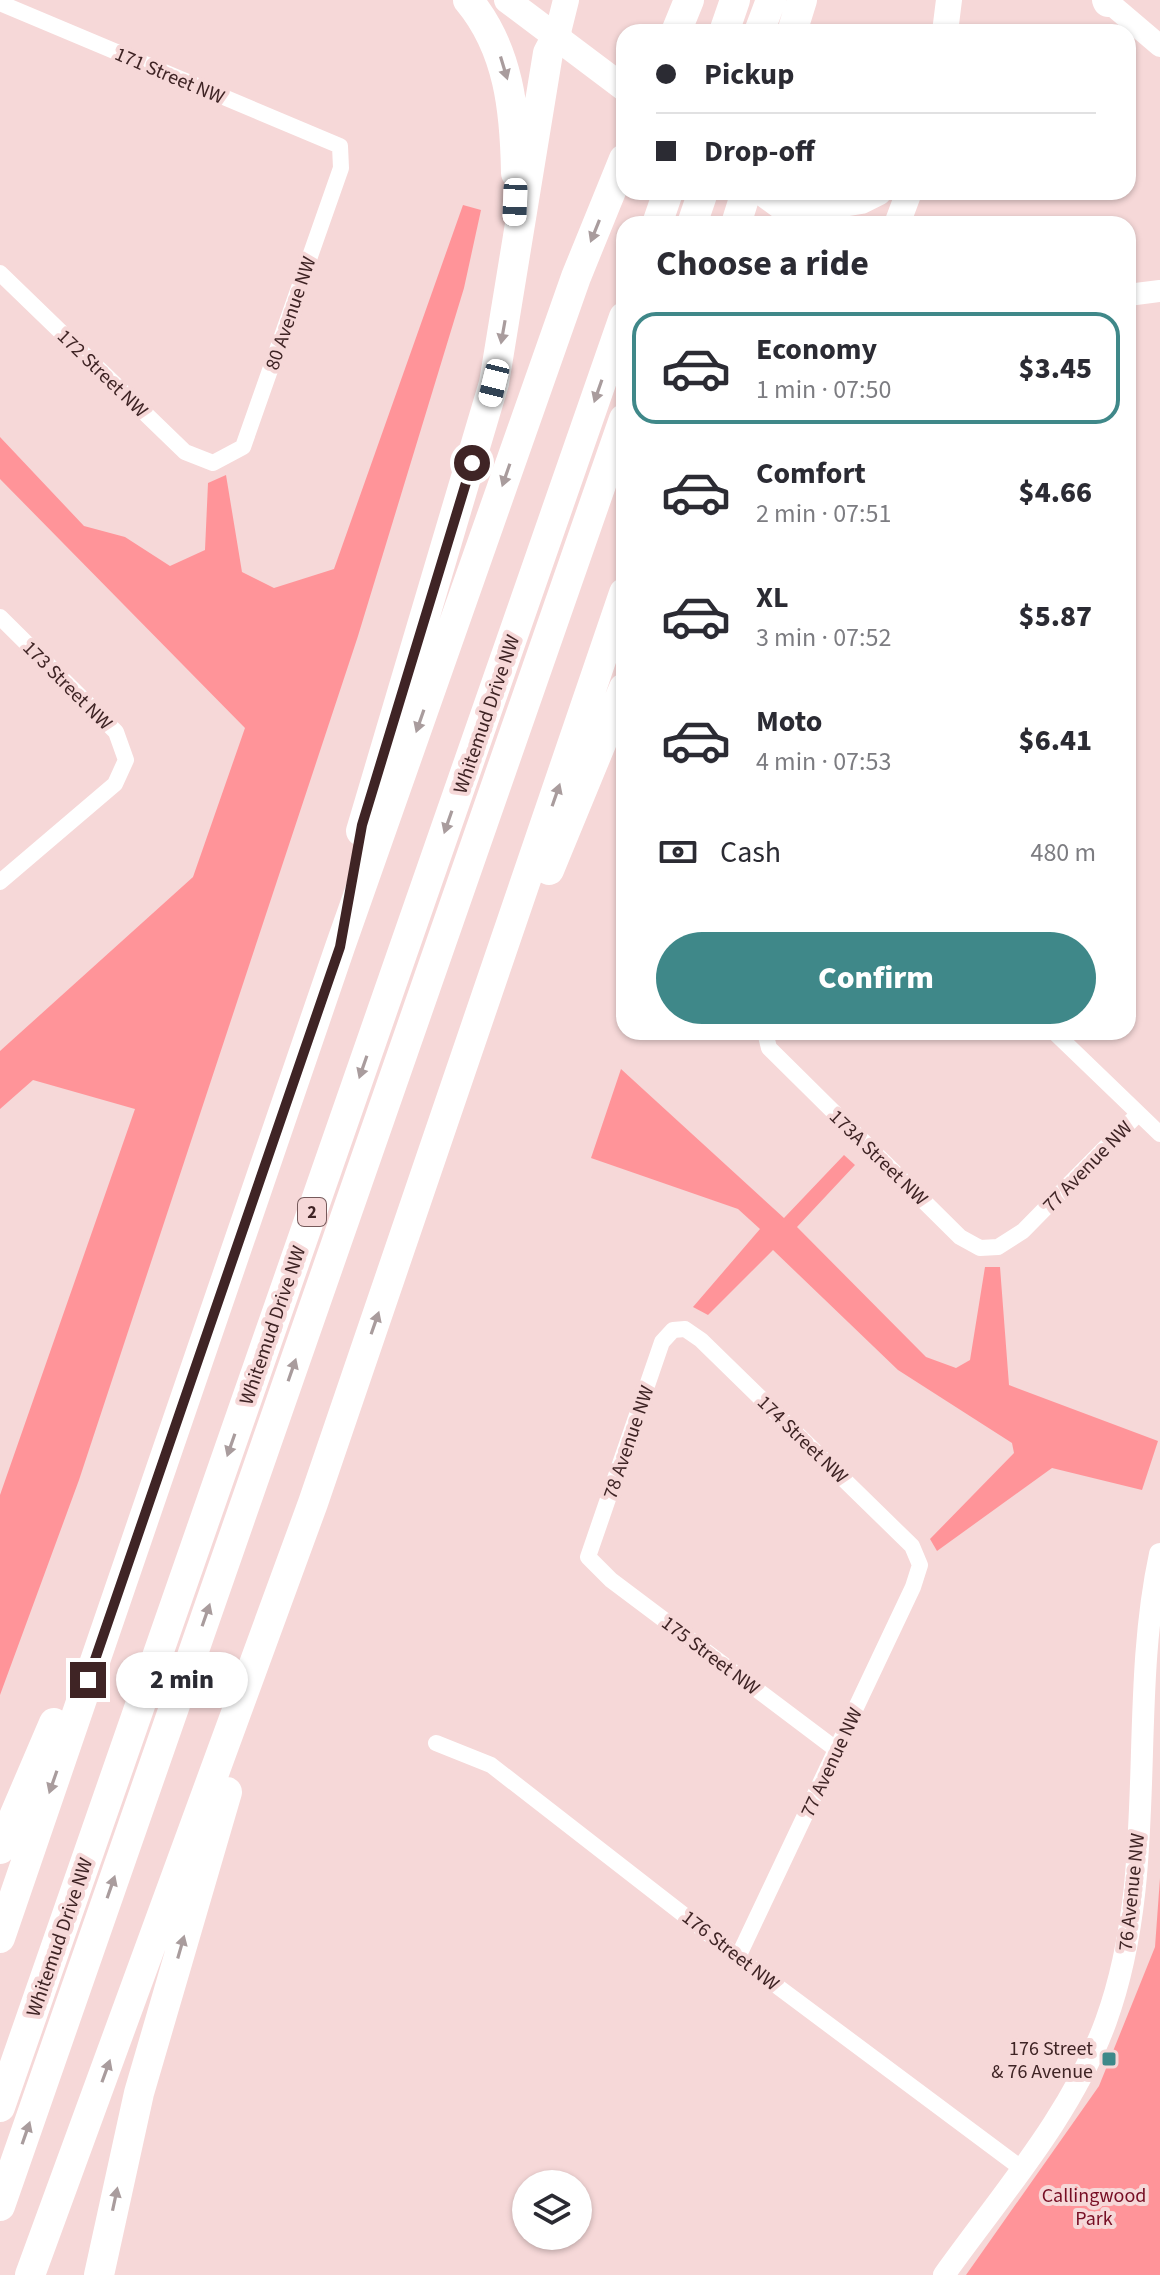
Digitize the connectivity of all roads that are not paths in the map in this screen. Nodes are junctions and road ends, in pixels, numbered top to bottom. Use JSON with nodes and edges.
{"nodes":[{"id":1,"x":468,"y":0,"type":"edge"},
{"id":2,"x":507,"y":0,"type":"edge"},
{"id":3,"x":566,"y":0,"type":"edge"},
{"id":4,"x":689,"y":0,"type":"edge"},
{"id":5,"x":735,"y":0,"type":"edge"},
{"id":6,"x":771,"y":0,"type":"edge"},
{"id":7,"x":802,"y":0,"type":"edge"},
{"id":8,"x":949,"y":0,"type":"edge"},
{"id":9,"x":1107,"y":1,"type":"edge"},
{"id":10,"x":0,"y":3,"type":"edge"},
{"id":11,"x":679,"y":24,"type":"edge"},
{"id":12,"x":727,"y":24,"type":"edge"},
{"id":13,"x":762,"y":24,"type":"edge"},
{"id":14,"x":794,"y":24,"type":"edge"},
{"id":15,"x":946,"y":24,"type":"edge"},
{"id":16,"x":1134,"y":24,"type":"edge"},
{"id":17,"x":1136,"y":26,"type":"edge"},
{"id":18,"x":557,"y":36,"type":"junction"},
{"id":19,"x":1160,"y":46,"type":"edge"},
{"id":20,"x":616,"y":82,"type":"edge"},
{"id":21,"x":340,"y":146,"type":"joint"},
{"id":22,"x":616,"y":179,"type":"edge"},
{"id":23,"x":772,"y":200,"type":"edge"},
{"id":24,"x":863,"y":200,"type":"edge"},
{"id":25,"x":794,"y":216,"type":"edge"},
{"id":26,"x":805,"y":216,"type":"edge"},
{"id":27,"x":513,"y":255,"type":"junction"},
{"id":28,"x":0,"y":273,"type":"edge"},
{"id":29,"x":1160,"y":291,"type":"edge"},
{"id":30,"x":1136,"y":294,"type":"edge"},
{"id":31,"x":616,"y":340,"type":"edge"},
{"id":32,"x":616,"y":442,"type":"edge"},
{"id":33,"x":213,"y":463,"type":"joint"},
{"id":34,"x":0,"y":617,"type":"edge"},
{"id":35,"x":616,"y":617,"type":"edge"},
{"id":36,"x":616,"y":707,"type":"edge"},
{"id":37,"x":0,"y":882,"type":"edge"},
{"id":38,"x":340,"y":947,"type":"junction"},
{"id":39,"x":767,"y":1040,"type":"edge"},
{"id":40,"x":1062,"y":1040,"type":"edge"},
{"id":41,"x":468,"y":1055,"type":"junction"},
{"id":42,"x":1138,"y":1114,"type":"junction"},
{"id":43,"x":1160,"y":1134,"type":"edge"},
{"id":44,"x":998,"y":1247,"type":"joint"},
{"id":45,"x":673,"y":1330,"type":"joint"},
{"id":46,"x":189,"y":1391,"type":"junction"},
{"id":47,"x":313,"y":1503,"type":"junction"},
{"id":48,"x":1160,"y":1554,"type":"edge"},
{"id":49,"x":588,"y":1557,"type":"joint"},
{"id":50,"x":920,"y":1565,"type":"joint"},
{"id":51,"x":436,"y":1743,"type":"dead end"},
{"id":52,"x":837,"y":1750,"type":"junction"},
{"id":53,"x":0,"y":1849,"type":"edge"},
{"id":54,"x":0,"y":1938,"type":"edge"},
{"id":55,"x":738,"y":1957,"type":"junction"},
{"id":56,"x":0,"y":2107,"type":"edge"},
{"id":57,"x":1021,"y":2168,"type":"junction"},
{"id":58,"x":0,"y":2206,"type":"edge"},
{"id":59,"x":30,"y":2275,"type":"edge"},
{"id":60,"x":99,"y":2275,"type":"edge"},
{"id":61,"x":944,"y":2275,"type":"edge"}],
"edges":[{"from":1,"to":27,"type":"highway","one_way":true},
{"from":2,"to":18,"type":"main road"},
{"from":3,"to":18,"type":"main road"},
{"from":4,"to":11,"type":"highway"},
{"from":5,"to":12,"type":"highway"},
{"from":6,"to":13,"type":"highway"},
{"from":7,"to":14,"type":"highway"},
{"from":8,"to":15,"type":"main road"},
{"from":9,"to":16,"type":"street"},
{"from":10,"to":21,"type":"street","name":"171 Street NW"},
{"from":17,"to":19,"type":"street"},
{"from":18,"to":20,"type":"main road"},
{"from":18,"to":27,"type":"highway"},
{"from":21,"to":33,"type":"street","name":"80 Avenue NW"},
{"from":22,"to":38,"type":"highway","one_way":true},
{"from":23,"to":25,"type":"main road"},
{"from":24,"to":26,"type":"main road"},
{"from":27,"to":38,"type":"highway","one_way":true},
{"from":28,"to":33,"type":"street","name":"172 Street NW"},
{"from":29,"to":30,"type":"street"},
{"from":31,"to":56,"type":"highway","name":"Whitemud Drive NW","number":"2","one_way":true},
{"from":58,"to":32,"type":"highway","name":"Whitemud Drive NW","number":"2","one_way":true},
{"from":34,"to":37,"type":"street","name":"173 Street NW"},
{"from":41,"to":35,"type":"highway","one_way":true},
{"from":36,"to":41,"type":"highway"},
{"from":38,"to":46,"type":"highway"},
{"from":39,"to":44,"type":"street","name":"173A Street NW"},
{"from":40,"to":42,"type":"street"},
{"from":47,"to":41,"type":"highway","one_way":true},
{"from":42,"to":43,"type":"street"},
{"from":42,"to":44,"type":"street","name":"77 Avenue NW"},
{"from":45,"to":49,"type":"street","name":"78 Avenue NW"},
{"from":45,"to":50,"type":"street","name":"174 Street NW"},
{"from":46,"to":53,"type":"highway"},
{"from":46,"to":54,"type":"highway","one_way":true},
{"from":59,"to":47,"type":"highway","one_way":true},
{"from":60,"to":47,"type":"highway","one_way":true},
{"from":48,"to":57,"type":"street","name":"76 Avenue NW"},
{"from":49,"to":52,"type":"street","name":"175 Street NW"},
{"from":50,"to":52,"type":"street","name":"77 Avenue NW"},
{"from":51,"to":55,"type":"street","name":"176 Street NW"},
{"from":52,"to":55,"type":"street","name":"77 Avenue NW"},
{"from":55,"to":57,"type":"street","name":"176 Street NW"},
{"from":57,"to":61,"type":"street","name":"76 Avenue NW"}]}
